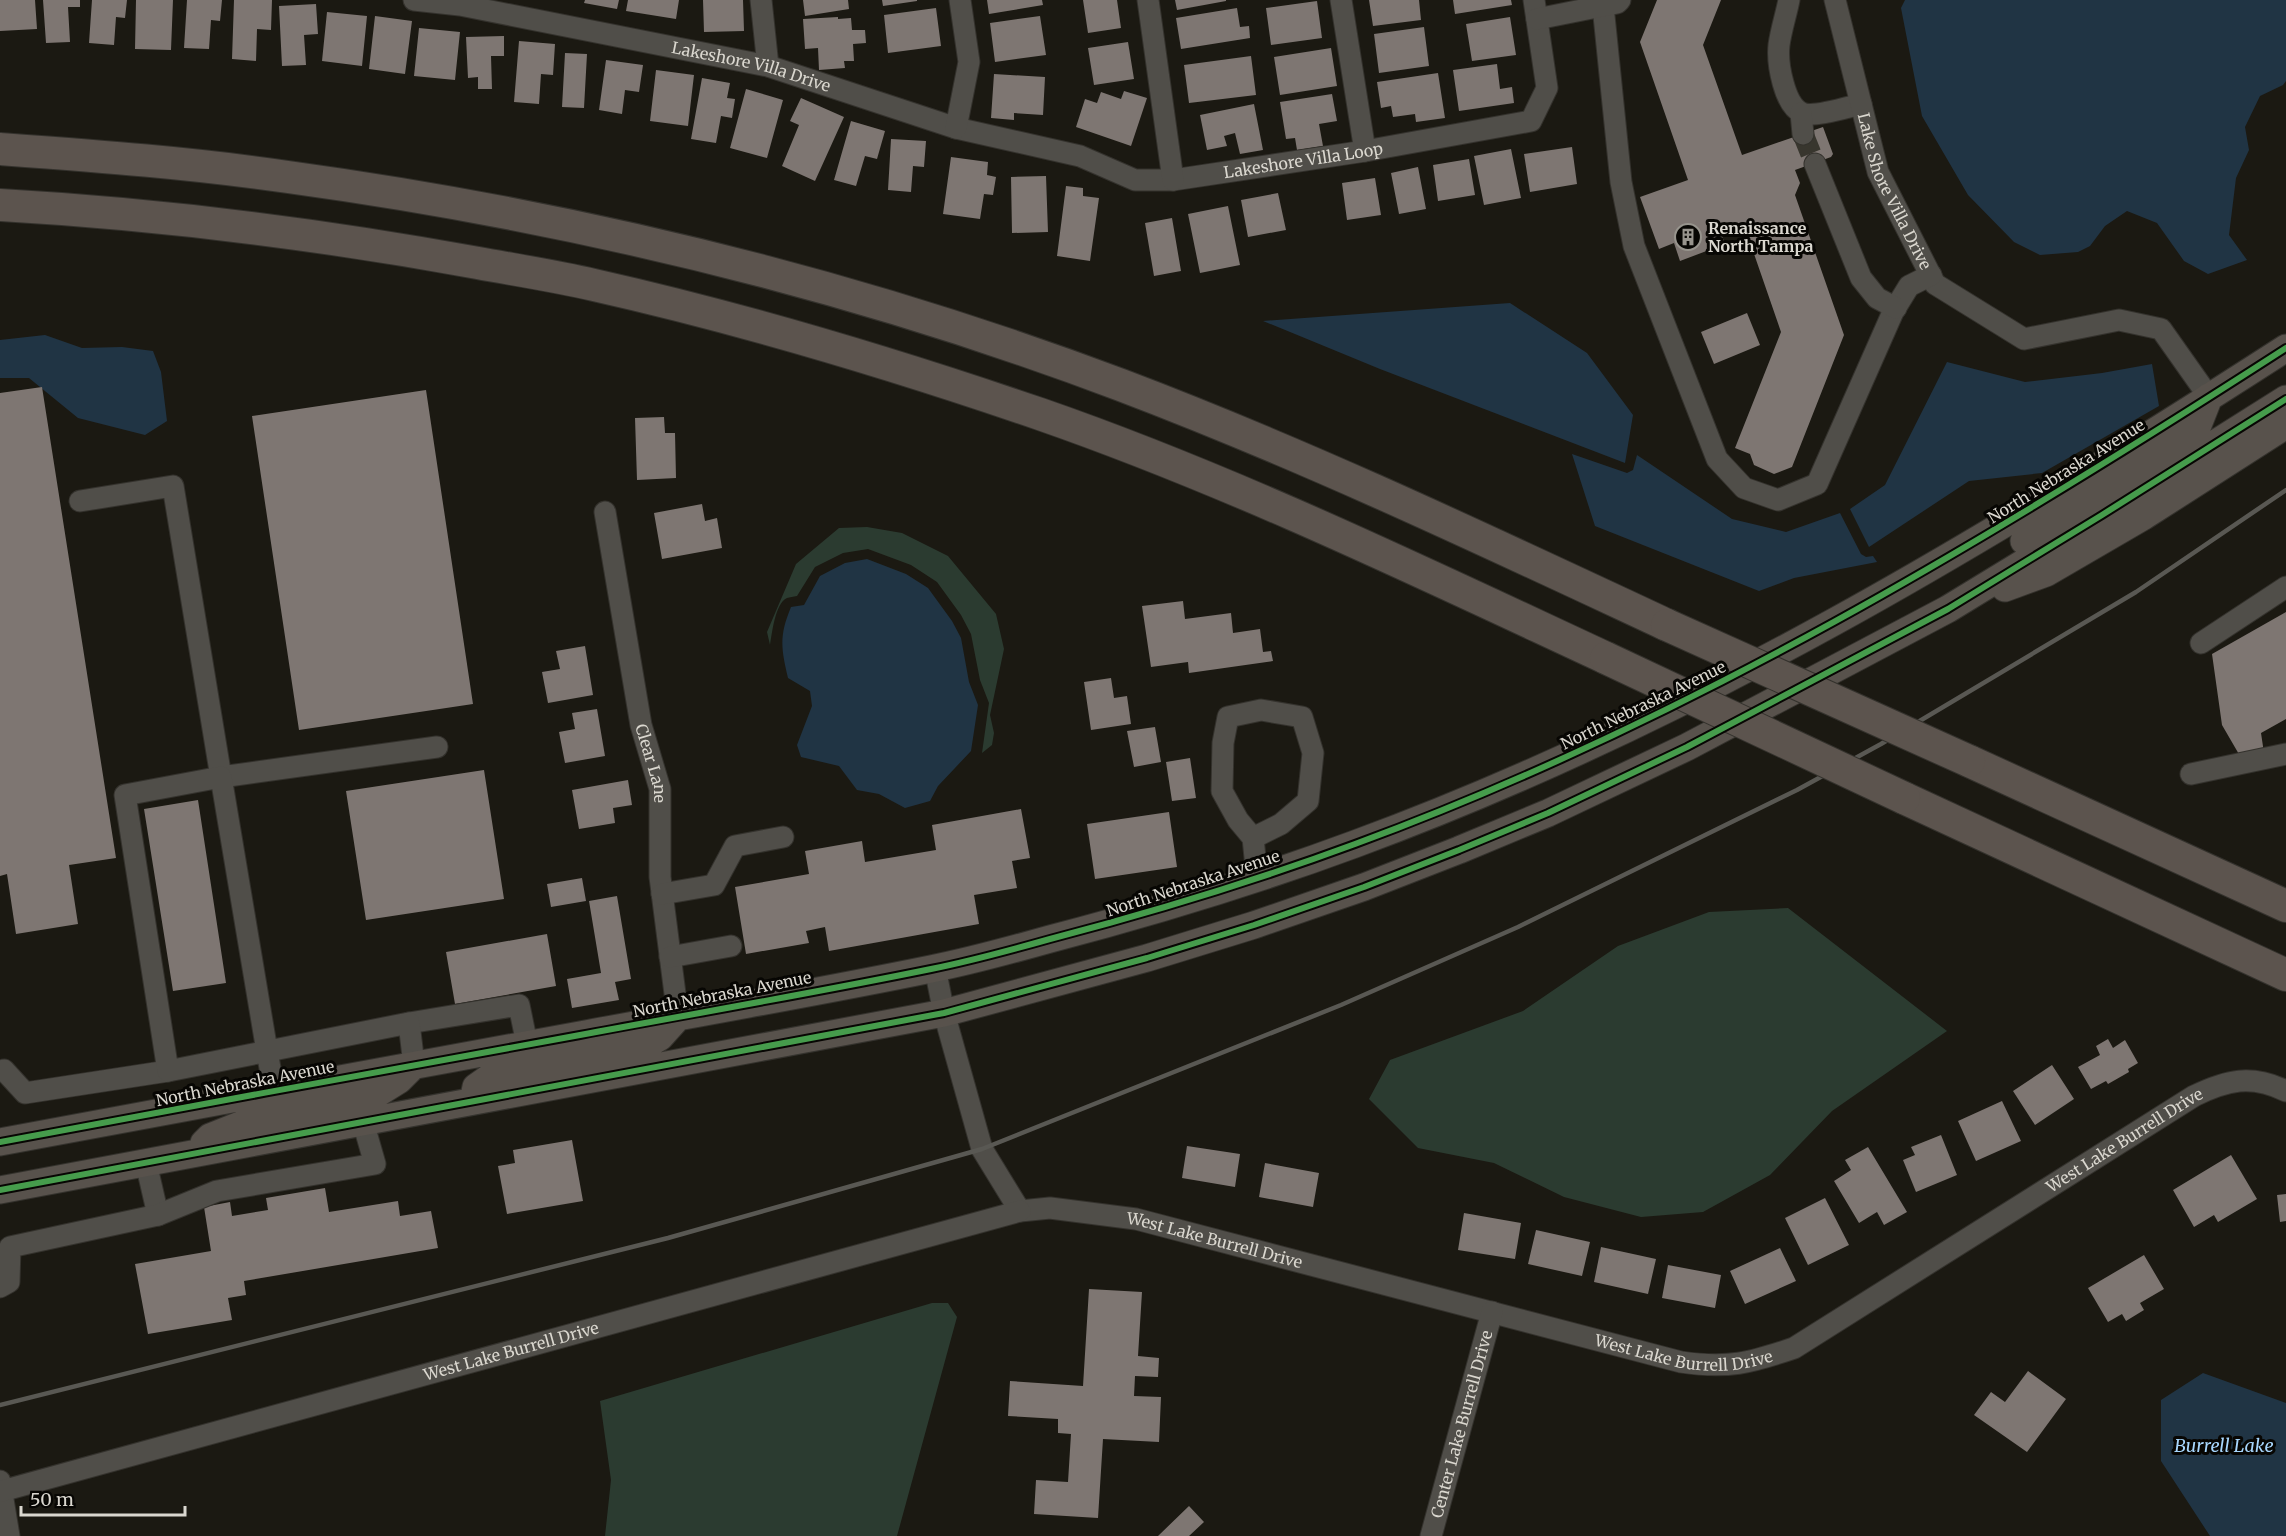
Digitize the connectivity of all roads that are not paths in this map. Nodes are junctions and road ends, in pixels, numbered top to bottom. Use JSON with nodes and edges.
{"nodes":[{"id":1,"x":414,"y":0,"type":"edge"},
{"id":2,"x":761,"y":0,"type":"edge"},
{"id":3,"x":960,"y":0,"type":"edge"},
{"id":4,"x":1149,"y":0,"type":"edge"},
{"id":5,"x":1341,"y":0,"type":"edge"},
{"id":6,"x":1789,"y":0,"type":"edge"},
{"id":7,"x":1835,"y":0,"type":"edge"},
{"id":8,"x":1611,"y":3,"type":"edge"},
{"id":9,"x":1535,"y":10,"type":"edge"},
{"id":10,"x":768,"y":66,"type":"junction"},
{"id":11,"x":1861,"y":104,"type":"junction"},
{"id":12,"x":1801,"y":113,"type":"junction"},
{"id":13,"x":956,"y":128,"type":"junction"},
{"id":14,"x":1803,"y":134,"type":"tunnel mouth"},
{"id":15,"x":0,"y":149,"type":"edge"},
{"id":16,"x":1365,"y":151,"type":"junction"},
{"id":17,"x":1815,"y":164,"type":"tunnel mouth"},
{"id":18,"x":1173,"y":180,"type":"junction"},
{"id":19,"x":0,"y":205,"type":"edge"},
{"id":20,"x":1931,"y":275,"type":"junction"},
{"id":21,"x":1896,"y":308,"type":"junction"},
{"id":22,"x":2286,"y":348,"type":"edge"},
{"id":23,"x":2209,"y":397,"type":"junction"},
{"id":24,"x":2286,"y":399,"type":"edge"},
{"id":25,"x":2286,"y":425,"type":"edge"},
{"id":26,"x":80,"y":501,"type":"dead end"},
{"id":27,"x":605,"y":512,"type":"dead end"},
{"id":28,"x":2286,"y":587,"type":"edge"},
{"id":29,"x":1948,"y":609,"type":"junction"},
{"id":30,"x":2201,"y":643,"type":"dead end"},
{"id":31,"x":437,"y":747,"type":"dead end"},
{"id":32,"x":2286,"y":754,"type":"edge"},
{"id":33,"x":2191,"y":774,"type":"dead end"},
{"id":34,"x":221,"y":777,"type":"junction"},
{"id":35,"x":783,"y":837,"type":"dead end"},
{"id":36,"x":1253,"y":838,"type":"junction"},
{"id":37,"x":1257,"y":877,"type":"junction"},
{"id":38,"x":662,"y":894,"type":"junction"},
{"id":39,"x":2286,"y":906,"type":"edge"},
{"id":40,"x":731,"y":946,"type":"dead end"},
{"id":41,"x":670,"y":957,"type":"junction"},
{"id":42,"x":935,"y":968,"type":"junction"},
{"id":43,"x":2286,"y":975,"type":"edge"},
{"id":44,"x":944,"y":1013,"type":"junction"},
{"id":45,"x":678,"y":1017,"type":"junction"},
{"id":46,"x":409,"y":1023,"type":"junction"},
{"id":47,"x":526,"y":1044,"type":"junction"},
{"id":48,"x":267,"y":1051,"type":"junction"},
{"id":49,"x":414,"y":1065,"type":"junction"},
{"id":50,"x":0,"y":1071,"type":"edge"},
{"id":51,"x":168,"y":1071,"type":"junction"},
{"id":52,"x":274,"y":1091,"type":"junction"},
{"id":53,"x":2286,"y":1091,"type":"edge"},
{"id":54,"x":473,"y":1101,"type":"junction"},
{"id":55,"x":363,"y":1122,"type":"junction"},
{"id":56,"x":0,"y":1142,"type":"edge"},
{"id":57,"x":193,"y":1154,"type":"junction"},
{"id":58,"x":146,"y":1163,"type":"junction"},
{"id":59,"x":0,"y":1190,"type":"edge"},
{"id":60,"x":1020,"y":1211,"type":"junction"},
{"id":61,"x":158,"y":1215,"type":"junction"},
{"id":62,"x":0,"y":1287,"type":"edge"},
{"id":63,"x":1492,"y":1312,"type":"junction"},
{"id":64,"x":1,"y":1486,"type":"edge"},
{"id":65,"x":9,"y":1536,"type":"edge"},
{"id":66,"x":1431,"y":1536,"type":"edge"}],
"edges":[{"from":1,"to":10,"type":"street","name":"Lakeshore Villa Drive"},
{"from":2,"to":10,"type":"street"},
{"from":3,"to":13,"type":"street"},
{"from":4,"to":18,"type":"street"},
{"from":5,"to":16,"type":"street"},
{"from":6,"to":12,"type":"street"},
{"from":7,"to":11,"type":"street","name":"Lake Shore Villa Drive"},
{"from":8,"to":9,"type":"street"},
{"from":8,"to":21,"type":"street"},
{"from":9,"to":16,"type":"street","name":"Lakeshore Villa Loop"},
{"from":10,"to":13,"type":"street","name":"Lakeshore Villa Drive"},
{"from":11,"to":12,"type":"street"},
{"from":11,"to":20,"type":"street","name":"Lake Shore Villa Drive"},
{"from":12,"to":14,"type":"street"},
{"from":13,"to":18,"type":"street","name":"Lakeshore Villa Loop"},
{"from":15,"to":39,"type":"highway","bridge":true},
{"from":16,"to":18,"type":"street","name":"Lakeshore Villa Loop"},
{"from":17,"to":21,"type":"street"},
{"from":19,"to":43,"type":"highway","bridge":true},
{"from":20,"to":21,"type":"street"},
{"from":20,"to":23,"type":"street","name":"Lake Shore Villa Drive"},
{"from":22,"to":23,"type":"main road","name":"North Nebraska Avenue"},
{"from":23,"to":29,"type":"main road"},
{"from":23,"to":37,"type":"main road","name":"North Nebraska Avenue"},
{"from":24,"to":29,"type":"main road"},
{"from":25,"to":29,"type":"main road"},
{"from":26,"to":34,"type":"street"},
{"from":27,"to":38,"type":"street","name":"Clear Lane"},
{"from":28,"to":30,"type":"street"},
{"from":29,"to":44,"type":"main road"},
{"from":31,"to":34,"type":"street"},
{"from":32,"to":33,"type":"street"},
{"from":34,"to":48,"type":"street"},
{"from":34,"to":51,"type":"street"},
{"from":35,"to":38,"type":"street"},
{"from":36,"to":36,"type":"street"},
{"from":36,"to":37,"type":"street"},
{"from":37,"to":42,"type":"main road","name":"North Nebraska Avenue"},
{"from":38,"to":41,"type":"street","name":"Clear Lane"},
{"from":40,"to":41,"type":"street"},
{"from":41,"to":45,"type":"street","name":"Clear Lane"},
{"from":42,"to":44,"type":"street"},
{"from":42,"to":45,"type":"main road","name":"North Nebraska Avenue"},
{"from":44,"to":54,"type":"main road"},
{"from":44,"to":60,"type":"street"},
{"from":45,"to":47,"type":"main road","name":"North Nebraska Avenue"},
{"from":45,"to":54,"type":"main road"},
{"from":46,"to":47,"type":"street"},
{"from":46,"to":48,"type":"street"},
{"from":46,"to":49,"type":"street"},
{"from":47,"to":49,"type":"main road","name":"North Nebraska Avenue"},
{"from":48,"to":51,"type":"street"},
{"from":48,"to":52,"type":"street"},
{"from":49,"to":52,"type":"main road","name":"North Nebraska Avenue"},
{"from":49,"to":57,"type":"main road"},
{"from":50,"to":51,"type":"street"},
{"from":52,"to":56,"type":"main road","name":"North Nebraska Avenue"},
{"from":53,"to":63,"type":"street","name":"West Lake Burrell Drive"},
{"from":54,"to":55,"type":"main road"},
{"from":55,"to":57,"type":"main road"},
{"from":55,"to":61,"type":"street"},
{"from":57,"to":58,"type":"main road"},
{"from":58,"to":59,"type":"main road"},
{"from":58,"to":61,"type":"street"},
{"from":60,"to":63,"type":"street","name":"West Lake Burrell Drive"},
{"from":60,"to":64,"type":"street","name":"West Lake Burrell Drive"},
{"from":61,"to":62,"type":"street"},
{"from":63,"to":66,"type":"street","name":"Center Lake Burrell Drive"},
{"from":64,"to":65,"type":"street"}]}
